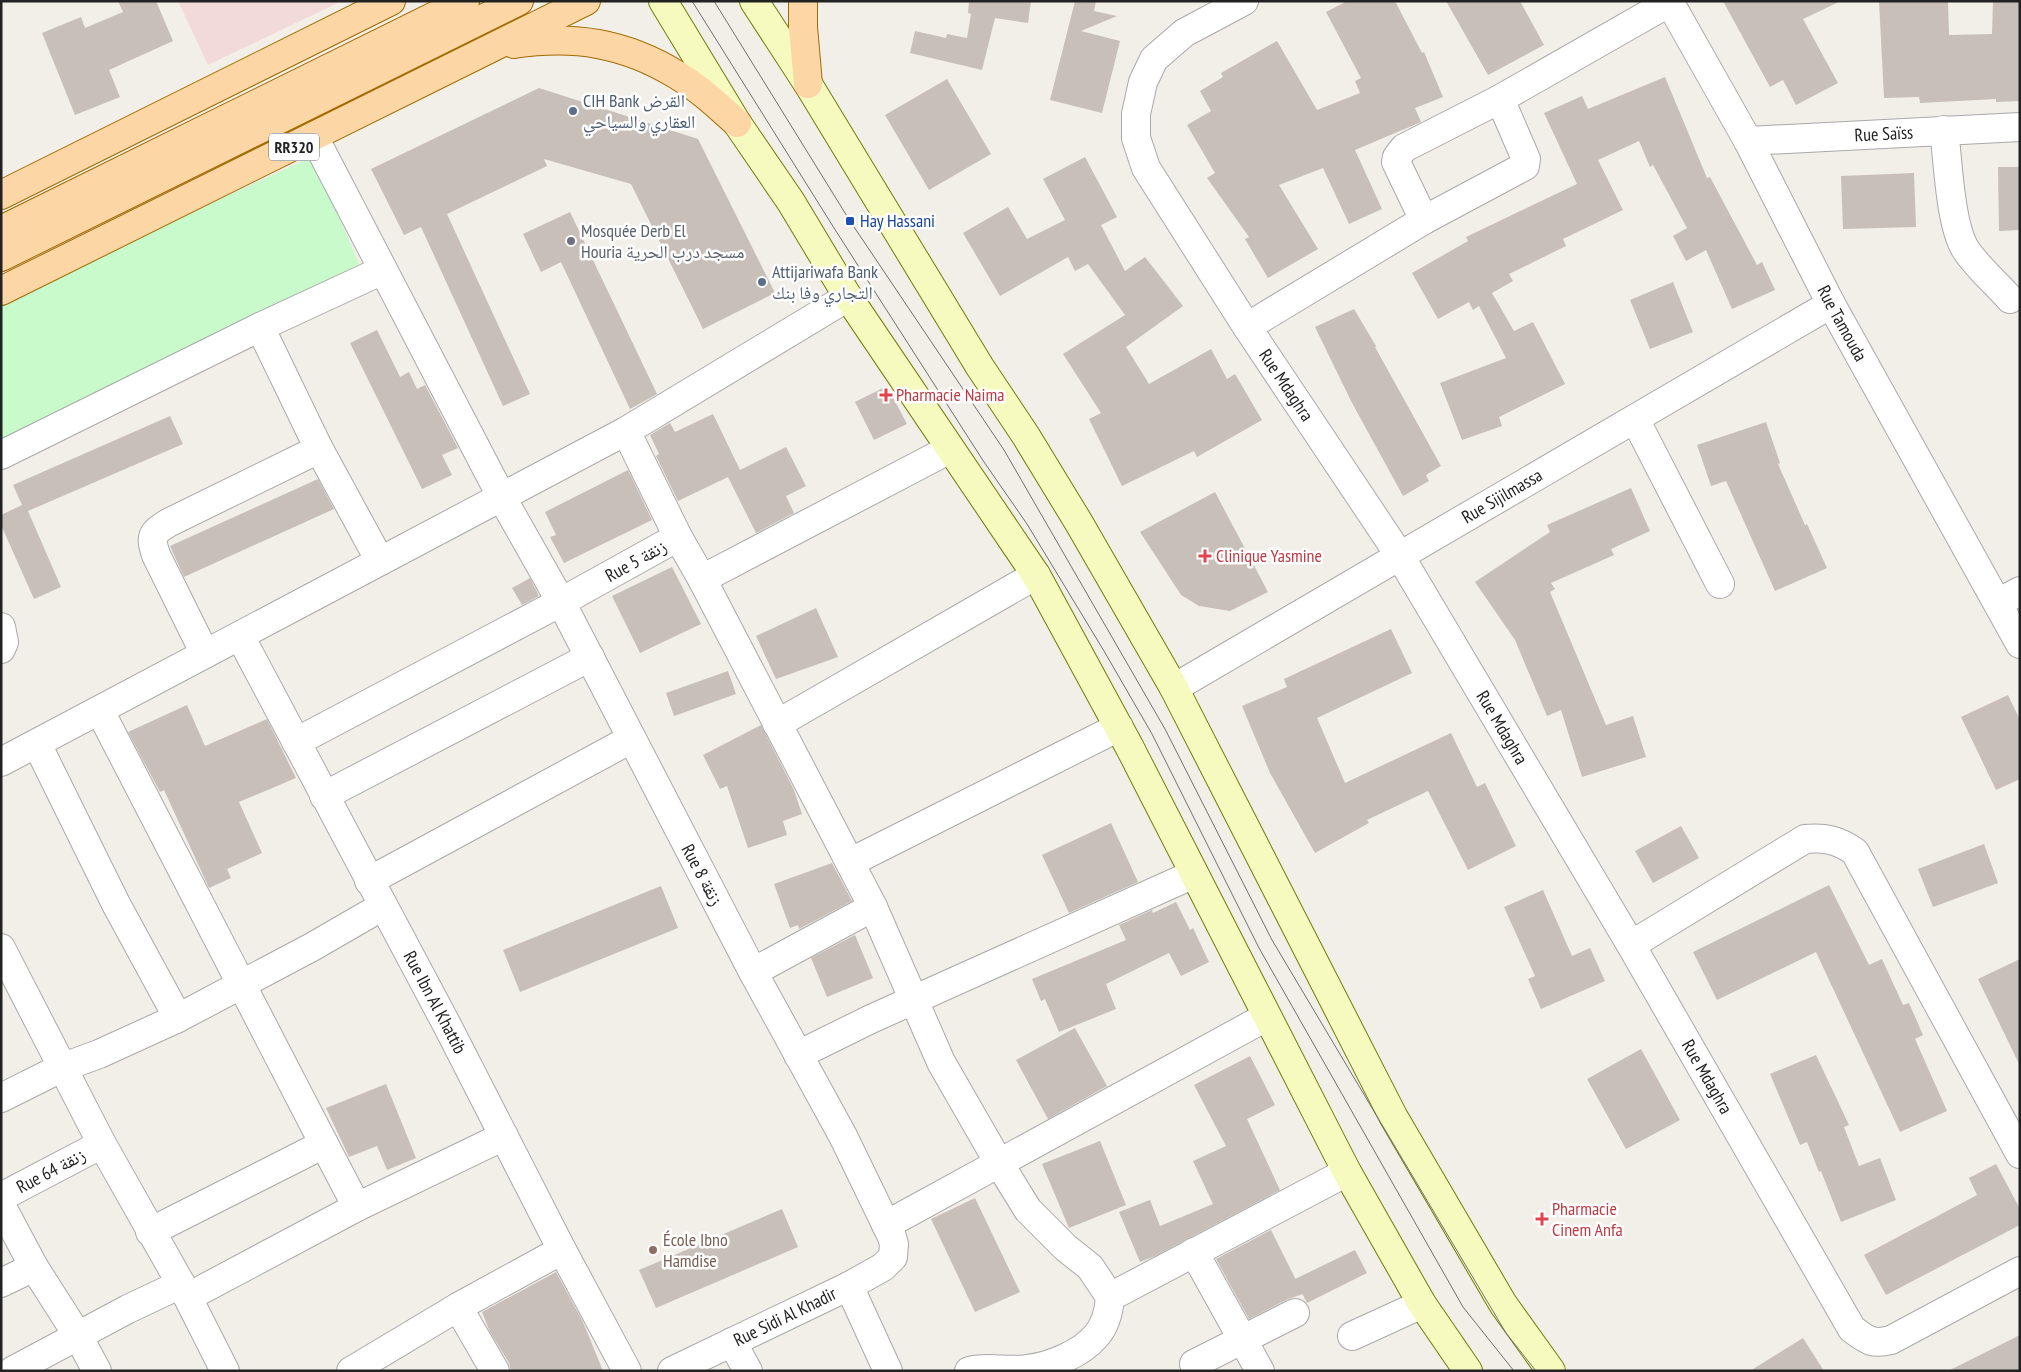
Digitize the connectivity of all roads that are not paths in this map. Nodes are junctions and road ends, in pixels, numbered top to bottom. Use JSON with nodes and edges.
{"nodes":[{"id":1,"x":391,"y":1,"type":"edge"},
{"id":2,"x":466,"y":1,"type":"edge"},
{"id":3,"x":519,"y":1,"type":"edge"},
{"id":4,"x":586,"y":1,"type":"edge"},
{"id":5,"x":663,"y":1,"type":"edge"},
{"id":6,"x":754,"y":1,"type":"edge"},
{"id":7,"x":803,"y":1,"type":"edge"},
{"id":8,"x":1244,"y":1,"type":"edge"},
{"id":9,"x":1669,"y":2,"type":"edge"},
{"id":10,"x":486,"y":51,"type":"junction"},
{"id":11,"x":808,"y":84,"type":"junction"},
{"id":12,"x":1500,"y":99,"type":"junction"},
{"id":13,"x":737,"y":123,"type":"junction"},
{"id":14,"x":2020,"y":127,"type":"edge"},
{"id":15,"x":1944,"y":130,"type":"junction"},
{"id":16,"x":314,"y":137,"type":"junction"},
{"id":17,"x":1748,"y":140,"type":"junction"},
{"id":18,"x":1,"y":195,"type":"edge"},
{"id":19,"x":1424,"y":220,"type":"junction"},
{"id":20,"x":1,"y":230,"type":"edge"},
{"id":21,"x":1,"y":257,"type":"edge"},
{"id":22,"x":384,"y":270,"type":"junction"},
{"id":23,"x":1,"y":291,"type":"edge"},
{"id":24,"x":848,"y":297,"type":"junction"},
{"id":25,"x":2010,"y":299,"type":"dead end"},
{"id":26,"x":1831,"y":304,"type":"junction"},
{"id":27,"x":260,"y":327,"type":"junction"},
{"id":28,"x":1247,"y":327,"type":"junction"},
{"id":29,"x":1635,"y":418,"type":"junction"},
{"id":30,"x":626,"y":431,"type":"junction"},
{"id":31,"x":319,"y":448,"type":"junction"},
{"id":32,"x":950,"y":450,"type":"junction"},
{"id":33,"x":1,"y":454,"type":"edge"},
{"id":34,"x":501,"y":496,"type":"junction"},
{"id":35,"x":678,"y":537,"type":"junction"},
{"id":36,"x":1400,"y":556,"type":"junction"},
{"id":37,"x":380,"y":561,"type":"junction"},
{"id":38,"x":1036,"y":575,"type":"junction"},
{"id":39,"x":702,"y":580,"type":"junction"},
{"id":40,"x":1720,"y":584,"type":"dead end"},
{"id":41,"x":2009,"y":597,"type":"edge"},
{"id":42,"x":561,"y":602,"type":"junction"},
{"id":43,"x":1,"y":627,"type":"edge"},
{"id":44,"x":240,"y":636,"type":"junction"},
{"id":45,"x":2020,"y":644,"type":"edge"},
{"id":46,"x":1,"y":649,"type":"edge"},
{"id":47,"x":205,"y":654,"type":"junction"},
{"id":48,"x":590,"y":657,"type":"junction"},
{"id":49,"x":1174,"y":688,"type":"junction"},
{"id":50,"x":100,"y":711,"type":"junction"},
{"id":51,"x":778,"y":724,"type":"junction"},
{"id":52,"x":1119,"y":726,"type":"junction"},
{"id":53,"x":631,"y":739,"type":"junction"},
{"id":54,"x":296,"y":742,"type":"junction"},
{"id":55,"x":38,"y":744,"type":"junction"},
{"id":56,"x":1,"y":762,"type":"edge"},
{"id":57,"x":324,"y":796,"type":"junction"},
{"id":58,"x":851,"y":862,"type":"junction"},
{"id":59,"x":1194,"y":874,"type":"junction"},
{"id":60,"x":369,"y":881,"type":"junction"},
{"id":61,"x":383,"y":906,"type":"junction"},
{"id":62,"x":873,"y":907,"type":"junction"},
{"id":63,"x":1631,"y":945,"type":"junction"},
{"id":64,"x":1,"y":948,"type":"edge"},
{"id":65,"x":754,"y":972,"type":"junction"},
{"id":66,"x":242,"y":985,"type":"junction"},
{"id":67,"x":10,"y":989,"type":"edge"},
{"id":68,"x":913,"y":1000,"type":"junction"},
{"id":69,"x":1266,"y":1017,"type":"junction"},
{"id":70,"x":178,"y":1018,"type":"junction"},
{"id":71,"x":798,"y":1055,"type":"junction"},
{"id":72,"x":62,"y":1068,"type":"junction"},
{"id":73,"x":1,"y":1098,"type":"edge"},
{"id":74,"x":504,"y":1136,"type":"junction"},
{"id":75,"x":102,"y":1144,"type":"junction"},
{"id":76,"x":324,"y":1144,"type":"junction"},
{"id":77,"x":2020,"y":1154,"type":"edge"},
{"id":78,"x":998,"y":1163,"type":"junction"},
{"id":79,"x":1347,"y":1172,"type":"junction"},
{"id":80,"x":1,"y":1197,"type":"edge"},
{"id":81,"x":1,"y":1205,"type":"edge"},
{"id":82,"x":357,"y":1207,"type":"junction"},
{"id":83,"x":886,"y":1225,"type":"junction"},
{"id":84,"x":150,"y":1232,"type":"junction"},
{"id":85,"x":562,"y":1250,"type":"junction"},
{"id":86,"x":1194,"y":1252,"type":"junction"},
{"id":87,"x":893,"y":1257,"type":"joint"},
{"id":88,"x":34,"y":1267,"type":"junction"},
{"id":89,"x":2020,"y":1271,"type":"edge"},
{"id":90,"x":1,"y":1283,"type":"edge"},
{"id":91,"x":849,"y":1286,"type":"junction"},
{"id":92,"x":184,"y":1290,"type":"junction"},
{"id":93,"x":1110,"y":1297,"type":"junction"},
{"id":94,"x":1422,"y":1304,"type":"junction"},
{"id":95,"x":458,"y":1307,"type":"junction"},
{"id":96,"x":1295,"y":1313,"type":"dead end"},
{"id":97,"x":78,"y":1336,"type":"junction"},
{"id":98,"x":1352,"y":1336,"type":"dead end"},
{"id":99,"x":1244,"y":1340,"type":"junction"},
{"id":100,"x":732,"y":1342,"type":"junction"},
{"id":101,"x":1073,"y":1363,"type":"edge"},
{"id":102,"x":1194,"y":1364,"type":"dead end"},
{"id":103,"x":1459,"y":1364,"type":"edge"},
{"id":104,"x":12,"y":1371,"type":"edge"},
{"id":105,"x":97,"y":1371,"type":"edge"},
{"id":106,"x":225,"y":1371,"type":"edge"},
{"id":107,"x":351,"y":1371,"type":"edge"},
{"id":108,"x":495,"y":1371,"type":"edge"},
{"id":109,"x":627,"y":1371,"type":"edge"},
{"id":110,"x":672,"y":1371,"type":"edge"},
{"id":111,"x":748,"y":1371,"type":"edge"},
{"id":112,"x":888,"y":1371,"type":"edge"},
{"id":113,"x":969,"y":1371,"type":"edge"},
{"id":114,"x":1260,"y":1371,"type":"edge"},
{"id":115,"x":1551,"y":1371,"type":"edge"}],
"edges":[{"from":1,"to":18,"type":"main road"},
{"from":2,"to":20,"type":"main road"},
{"from":3,"to":21,"type":"main road","number":"RR320"},
{"from":4,"to":10,"type":"main road","number":"RR320"},
{"from":5,"to":13,"type":"main road"},
{"from":6,"to":11,"type":"main road"},
{"from":7,"to":11,"type":"main road"},
{"from":8,"to":28,"type":"street","name":"Rue Mdaghra"},
{"from":9,"to":12,"type":"street"},
{"from":9,"to":17,"type":"street","name":"Rue Tamouda"},
{"from":10,"to":13,"type":"main road"},
{"from":10,"to":16,"type":"main road","number":"RR320"},
{"from":11,"to":49,"type":"main road"},
{"from":12,"to":19,"type":"street"},
{"from":12,"to":19,"type":"street"},
{"from":13,"to":24,"type":"main road"},
{"from":14,"to":15,"type":"street","name":"Rue Saïss"},
{"from":15,"to":17,"type":"street","name":"Rue Saïss"},
{"from":15,"to":25,"type":"street"},
{"from":16,"to":22,"type":"street","name":"Rue 8 زنقة"},
{"from":16,"to":23,"type":"main road","number":"RR320"},
{"from":17,"to":26,"type":"street","name":"Rue Tamouda"},
{"from":19,"to":28,"type":"street"},
{"from":22,"to":27,"type":"street"},
{"from":22,"to":34,"type":"street","name":"Rue 8 زنقة"},
{"from":24,"to":30,"type":"street"},
{"from":24,"to":32,"type":"main road"},
{"from":26,"to":29,"type":"street","name":"Rue Sijilmassa"},
{"from":26,"to":41,"type":"street","name":"Rue Tamouda"},
{"from":27,"to":31,"type":"street"},
{"from":27,"to":33,"type":"street"},
{"from":28,"to":36,"type":"street","name":"Rue Mdaghra"},
{"from":29,"to":36,"type":"street","name":"Rue Sijilmassa"},
{"from":29,"to":40,"type":"street"},
{"from":30,"to":34,"type":"street"},
{"from":30,"to":35,"type":"street"},
{"from":31,"to":37,"type":"street"},
{"from":31,"to":47,"type":"street"},
{"from":32,"to":38,"type":"main road"},
{"from":32,"to":39,"type":"street"},
{"from":34,"to":37,"type":"street"},
{"from":34,"to":42,"type":"street","name":"Rue 8 زنقة"},
{"from":35,"to":39,"type":"street","name":"Rue 5 زنقة"},
{"from":35,"to":42,"type":"street","name":"Rue 5 زنقة"},
{"from":36,"to":49,"type":"street","name":"Rue Sijilmassa"},
{"from":36,"to":63,"type":"street","name":"Rue Mdaghra"},
{"from":37,"to":44,"type":"street"},
{"from":38,"to":51,"type":"street"},
{"from":38,"to":52,"type":"main road"},
{"from":39,"to":51,"type":"street","name":"Rue 5 زنقة"},
{"from":41,"to":45,"type":"street","name":"Rue Tamouda"},
{"from":42,"to":48,"type":"street","name":"Rue 8 زنقة"},
{"from":42,"to":54,"type":"street","name":"Rue 5 زنقة"},
{"from":43,"to":46,"type":"street"},
{"from":44,"to":47,"type":"street"},
{"from":44,"to":54,"type":"street","name":"Rue Ibn Al Khattib"},
{"from":47,"to":50,"type":"street"},
{"from":48,"to":53,"type":"street","name":"Rue 8 زنقة"},
{"from":48,"to":57,"type":"street"},
{"from":49,"to":115,"type":"main road"},
{"from":50,"to":55,"type":"street"},
{"from":50,"to":66,"type":"street"},
{"from":51,"to":58,"type":"street","name":"Rue 5 زنقة"},
{"from":52,"to":58,"type":"street"},
{"from":52,"to":59,"type":"main road"},
{"from":53,"to":60,"type":"street"},
{"from":53,"to":65,"type":"street","name":"Rue 8 زنقة"},
{"from":54,"to":57,"type":"street","name":"Rue Ibn Al Khattib"},
{"from":55,"to":56,"type":"street"},
{"from":55,"to":70,"type":"street"},
{"from":57,"to":60,"type":"street","name":"Rue Ibn Al Khattib"},
{"from":58,"to":62,"type":"street","name":"Rue 5 زنقة"},
{"from":59,"to":68,"type":"street"},
{"from":59,"to":69,"type":"main road"},
{"from":60,"to":61,"type":"street","name":"Rue Ibn Al Khattib"},
{"from":61,"to":66,"type":"street"},
{"from":61,"to":74,"type":"street","name":"Rue Ibn Al Khattib"},
{"from":62,"to":65,"type":"street"},
{"from":62,"to":68,"type":"street","name":"Rue 5 زنقة"},
{"from":63,"to":77,"type":"street"},
{"from":63,"to":89,"type":"street","name":"Rue Mdaghra"},
{"from":64,"to":67,"type":"street"},
{"from":65,"to":71,"type":"street","name":"Rue 8 زنقة"},
{"from":66,"to":70,"type":"street"},
{"from":66,"to":76,"type":"street"},
{"from":67,"to":72,"type":"street"},
{"from":68,"to":71,"type":"street"},
{"from":68,"to":78,"type":"street","name":"Rue 5 زنقة"},
{"from":69,"to":78,"type":"street"},
{"from":69,"to":79,"type":"main road"},
{"from":70,"to":72,"type":"street"},
{"from":71,"to":83,"type":"street","name":"Rue 8 زنقة"},
{"from":72,"to":73,"type":"street"},
{"from":72,"to":75,"type":"street"},
{"from":74,"to":82,"type":"street"},
{"from":74,"to":85,"type":"street","name":"Rue Ibn Al Khattib"},
{"from":75,"to":80,"type":"street","name":"Rue 64 زنقة"},
{"from":75,"to":84,"type":"street"},
{"from":76,"to":82,"type":"street"},
{"from":76,"to":84,"type":"street"},
{"from":78,"to":83,"type":"street"},
{"from":78,"to":93,"type":"street","name":"Rue 5 زنقة"},
{"from":79,"to":86,"type":"street"},
{"from":79,"to":94,"type":"main road"},
{"from":81,"to":88,"type":"street"},
{"from":82,"to":92,"type":"street"},
{"from":83,"to":87,"type":"street","name":"Rue 8 زنقة"},
{"from":84,"to":92,"type":"street"},
{"from":85,"to":95,"type":"street"},
{"from":85,"to":109,"type":"street","name":"Rue Ibn Al Khattib"},
{"from":86,"to":93,"type":"street"},
{"from":86,"to":99,"type":"street"},
{"from":87,"to":91,"type":"street","name":"Rue Sidi Al Khadir"},
{"from":88,"to":90,"type":"street"},
{"from":88,"to":97,"type":"street"},
{"from":91,"to":100,"type":"street","name":"Rue Sidi Al Khadir"},
{"from":91,"to":112,"type":"street"},
{"from":92,"to":97,"type":"street"},
{"from":92,"to":106,"type":"street"},
{"from":93,"to":101,"type":"street"},
{"from":94,"to":98,"type":"street"},
{"from":94,"to":103,"type":"main road"},
{"from":95,"to":107,"type":"street"},
{"from":95,"to":108,"type":"street"},
{"from":96,"to":99,"type":"street"},
{"from":97,"to":104,"type":"street"},
{"from":97,"to":105,"type":"street"},
{"from":99,"to":102,"type":"street"},
{"from":99,"to":114,"type":"street"},
{"from":100,"to":110,"type":"street","name":"Rue Sidi Al Khadir"},
{"from":100,"to":111,"type":"street"},
{"from":101,"to":113,"type":"street"}]}
